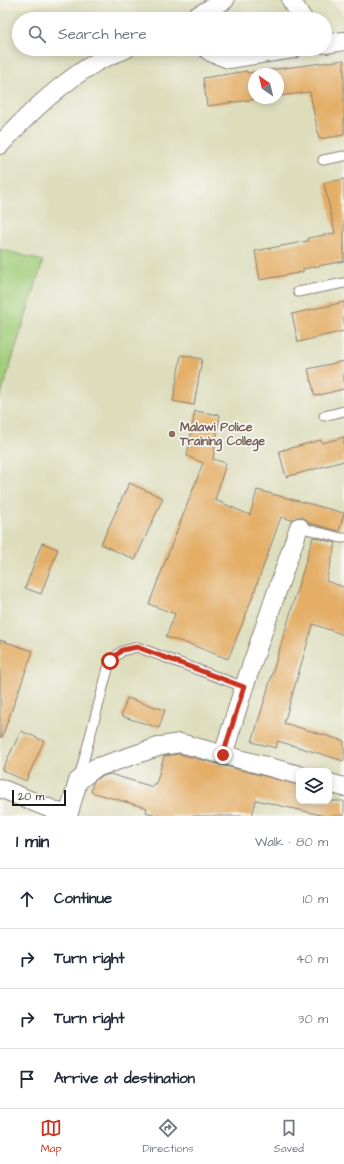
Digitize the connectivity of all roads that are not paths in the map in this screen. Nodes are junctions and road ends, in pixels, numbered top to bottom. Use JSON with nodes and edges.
{"nodes":[{"id":1,"x":225,"y":0,"type":"edge"},
{"id":2,"x":291,"y":0,"type":"edge"},
{"id":3,"x":204,"y":12,"type":"edge"},
{"id":4,"x":299,"y":12,"type":"edge"},
{"id":5,"x":110,"y":56,"type":"edge"},
{"id":6,"x":221,"y":56,"type":"edge"},
{"id":7,"x":248,"y":56,"type":"edge"},
{"id":8,"x":0,"y":144,"type":"edge"},
{"id":9,"x":344,"y":156,"type":"edge"},
{"id":10,"x":323,"y":160,"type":"dead end"},
{"id":11,"x":344,"y":283,"type":"edge"},
{"id":12,"x":298,"y":292,"type":"dead end"},
{"id":13,"x":344,"y":410,"type":"edge"},
{"id":14,"x":324,"y":416,"type":"dead end"},
{"id":15,"x":299,"y":527,"type":"joint"},
{"id":16,"x":344,"y":538,"type":"edge"},
{"id":17,"x":244,"y":687,"type":"junction"},
{"id":18,"x":223,"y":755,"type":"junction"},
{"id":19,"x":296,"y":774,"type":"edge"},
{"id":20,"x":78,"y":781,"type":"junction"},
{"id":21,"x":332,"y":784,"type":"edge"},
{"id":22,"x":344,"y":787,"type":"edge"},
{"id":23,"x":0,"y":788,"type":"edge"},
{"id":24,"x":68,"y":816,"type":"edge"}],
"edges":[{"from":1,"to":3,"type":"street"},
{"from":2,"to":4,"type":"street"},
{"from":5,"to":8,"type":"street"},
{"from":6,"to":7,"type":"street"},
{"from":9,"to":10,"type":"lane"},
{"from":11,"to":12,"type":"lane"},
{"from":13,"to":14,"type":"lane"},
{"from":15,"to":16,"type":"lane"},
{"from":15,"to":17,"type":"street"},
{"from":17,"to":18,"type":"street"},
{"from":17,"to":20,"type":"lane"},
{"from":18,"to":19,"type":"street"},
{"from":18,"to":20,"type":"street"},
{"from":20,"to":24,"type":"street"},
{"from":21,"to":22,"type":"street"},
{"from":23,"to":24,"type":"street"}]}
